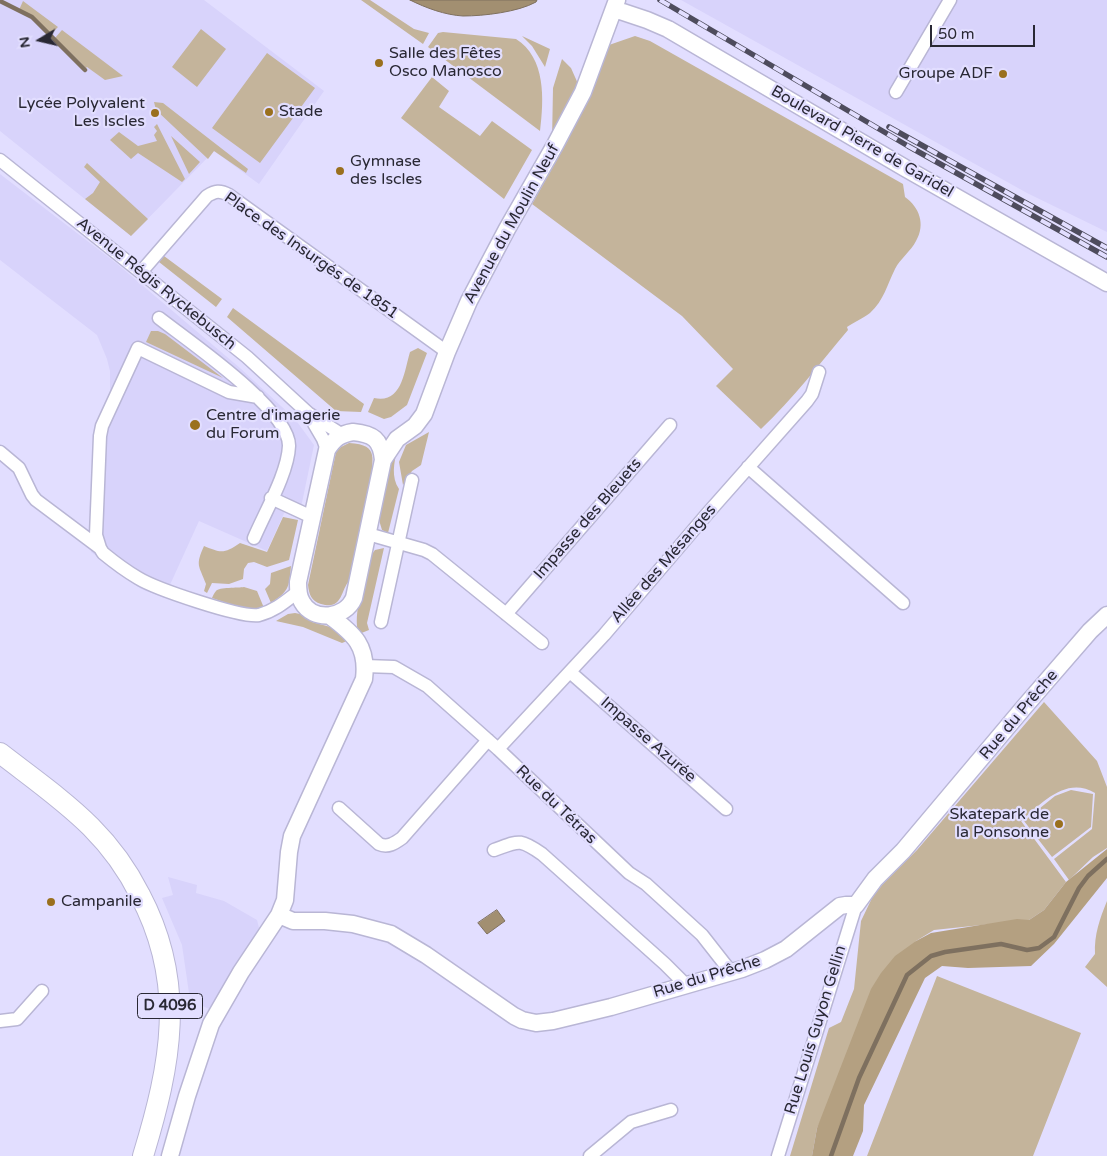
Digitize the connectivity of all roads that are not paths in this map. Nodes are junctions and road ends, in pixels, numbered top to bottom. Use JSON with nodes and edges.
{"nodes":[{"id":1,"x":950,"y":0,"type":"edge"},
{"id":2,"x":615,"y":5,"type":"edge"},
{"id":3,"x":896,"y":92,"type":"dead end"},
{"id":4,"x":0,"y":160,"type":"edge"},
{"id":5,"x":141,"y":272,"type":"junction"},
{"id":6,"x":1107,"y":283,"type":"edge"},
{"id":7,"x":159,"y":318,"type":"dead end"},
{"id":8,"x":447,"y":352,"type":"junction"},
{"id":9,"x":819,"y":372,"type":"dead end"},
{"id":10,"x":258,"y":397,"type":"junction"},
{"id":11,"x":308,"y":413,"type":"junction"},
{"id":12,"x":670,"y":425,"type":"dead end"},
{"id":13,"x":342,"y":434,"type":"junction"},
{"id":14,"x":375,"y":438,"type":"junction"},
{"id":15,"x":397,"y":439,"type":"junction"},
{"id":16,"x":327,"y":450,"type":"junction"},
{"id":17,"x":0,"y":452,"type":"edge"},
{"id":18,"x":383,"y":460,"type":"junction"},
{"id":19,"x":748,"y":467,"type":"junction"},
{"id":20,"x":412,"y":480,"type":"dead end"},
{"id":21,"x":271,"y":498,"type":"junction"},
{"id":22,"x":312,"y":517,"type":"junction"},
{"id":23,"x":368,"y":534,"type":"junction"},
{"id":24,"x":254,"y":538,"type":"dead end"},
{"id":25,"x":398,"y":542,"type":"junction"},
{"id":26,"x":100,"y":548,"type":"junction"},
{"id":27,"x":298,"y":591,"type":"junction"},
{"id":28,"x":352,"y":602,"type":"junction"},
{"id":29,"x":903,"y":603,"type":"dead end"},
{"id":30,"x":305,"y":606,"type":"junction"},
{"id":31,"x":279,"y":607,"type":"junction"},
{"id":32,"x":506,"y":614,"type":"junction"},
{"id":33,"x":1107,"y":615,"type":"edge"},
{"id":34,"x":330,"y":616,"type":"junction"},
{"id":35,"x":381,"y":622,"type":"dead end"},
{"id":36,"x":354,"y":635,"type":"junction"},
{"id":37,"x":542,"y":643,"type":"dead end"},
{"id":38,"x":365,"y":666,"type":"junction"},
{"id":39,"x":570,"y":672,"type":"junction"},
{"id":40,"x":493,"y":745,"type":"junction"},
{"id":41,"x":0,"y":754,"type":"edge"},
{"id":42,"x":340,"y":808,"type":"dead end"},
{"id":43,"x":726,"y":809,"type":"dead end"},
{"id":44,"x":494,"y":850,"type":"dead end"},
{"id":45,"x":856,"y":905,"type":"junction"},
{"id":46,"x":279,"y":915,"type":"junction"},
{"id":47,"x":731,"y":972,"type":"junction"},
{"id":48,"x":686,"y":985,"type":"junction"},
{"id":49,"x":42,"y":991,"type":"dead end"},
{"id":50,"x":0,"y":1021,"type":"edge"},
{"id":51,"x":671,"y":1110,"type":"dead end"},
{"id":52,"x":143,"y":1156,"type":"edge"},
{"id":53,"x":170,"y":1156,"type":"edge"},
{"id":54,"x":590,"y":1156,"type":"edge"},
{"id":55,"x":778,"y":1156,"type":"edge"}],
"edges":[{"from":1,"to":3,"type":"street"},
{"from":2,"to":6,"type":"street","name":"Boulevard Pierre de Garidel"},
{"from":2,"to":8,"type":"street","name":"Avenue du Moulin Neuf"},
{"from":4,"to":5,"type":"street","name":"Avenue Régis Ryckebusch"},
{"from":5,"to":8,"type":"street","name":"Place des Insurgés de 1851"},
{"from":5,"to":11,"type":"street","name":"Avenue Régis Ryckebusch"},
{"from":7,"to":10,"type":"street"},
{"from":8,"to":15,"type":"street","name":"Avenue du Moulin Neuf"},
{"from":9,"to":19,"type":"street","name":"Allée des Mésanges"},
{"from":10,"to":21,"type":"street"},
{"from":10,"to":26,"type":"street"},
{"from":11,"to":13,"type":"street","name":"Avenue Régis Ryckebusch"},
{"from":11,"to":16,"type":"street","name":"Avenue Régis Ryckebusch"},
{"from":12,"to":32,"type":"street","name":"Impasse des Bleuets"},
{"from":13,"to":14,"type":"street"},
{"from":13,"to":16,"type":"street"},
{"from":14,"to":15,"type":"street"},
{"from":14,"to":18,"type":"street"},
{"from":15,"to":18,"type":"street","name":"Avenue du Moulin Neuf"},
{"from":16,"to":22,"type":"street"},
{"from":17,"to":26,"type":"street"},
{"from":18,"to":23,"type":"street"},
{"from":19,"to":29,"type":"street"},
{"from":19,"to":39,"type":"street","name":"Allée des Mésanges"},
{"from":20,"to":25,"type":"street"},
{"from":21,"to":22,"type":"street"},
{"from":21,"to":24,"type":"street"},
{"from":22,"to":27,"type":"street"},
{"from":23,"to":25,"type":"street"},
{"from":23,"to":28,"type":"street"},
{"from":25,"to":32,"type":"street"},
{"from":25,"to":35,"type":"street"},
{"from":26,"to":31,"type":"street"},
{"from":27,"to":30,"type":"street"},
{"from":27,"to":31,"type":"street"},
{"from":28,"to":34,"type":"street"},
{"from":28,"to":36,"type":"street"},
{"from":30,"to":31,"type":"street"},
{"from":30,"to":34,"type":"street"},
{"from":32,"to":37,"type":"street"},
{"from":33,"to":45,"type":"street","name":"Rue du Prêche"},
{"from":34,"to":36,"type":"street"},
{"from":36,"to":38,"type":"street"},
{"from":38,"to":40,"type":"street","name":"Rue du Tétras"},
{"from":38,"to":46,"type":"street"},
{"from":39,"to":40,"type":"street","name":"Allée des Mésanges"},
{"from":39,"to":43,"type":"street","name":"Impasse Azurée"},
{"from":40,"to":42,"type":"street","name":"Allée des Mésanges"},
{"from":40,"to":47,"type":"street","name":"Rue du Tétras"},
{"from":41,"to":52,"type":"main road","number":"D 4096"},
{"from":44,"to":48,"type":"street"},
{"from":45,"to":47,"type":"street","name":"Rue du Prêche"},
{"from":45,"to":55,"type":"street","name":"Rue Louis Guyon Gellin"},
{"from":46,"to":48,"type":"street","name":"Rue du Prêche"},
{"from":46,"to":53,"type":"street"},
{"from":47,"to":48,"type":"street","name":"Rue du Prêche"},
{"from":49,"to":50,"type":"street"},
{"from":51,"to":54,"type":"street"}]}
